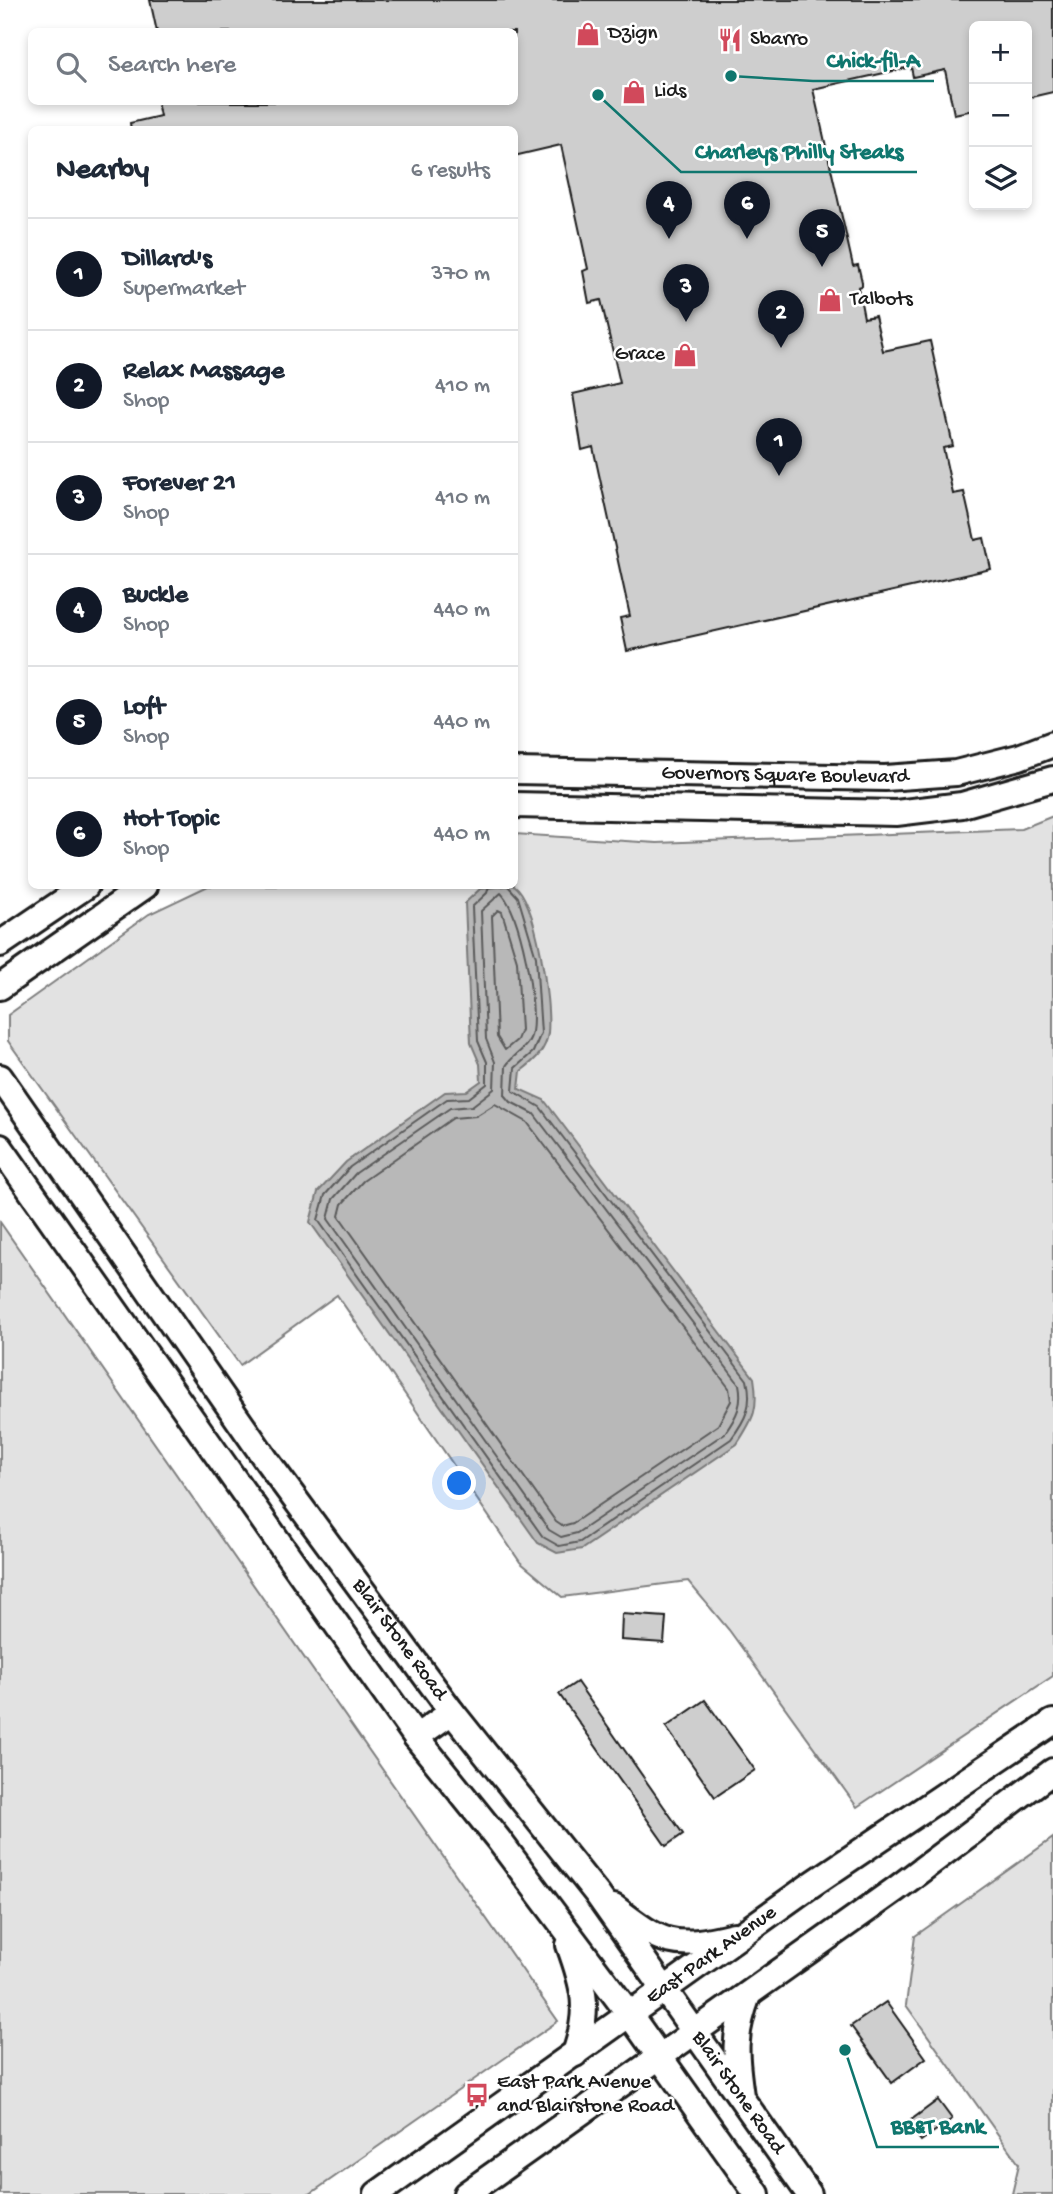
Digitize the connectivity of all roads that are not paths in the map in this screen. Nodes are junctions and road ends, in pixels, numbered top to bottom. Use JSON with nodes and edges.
{"nodes":[{"id":1,"x":1053,"y":744,"type":"edge"},
{"id":2,"x":518,"y":771,"type":"edge"},
{"id":3,"x":1053,"y":779,"type":"edge"},
{"id":4,"x":518,"y":804,"type":"edge"},
{"id":5,"x":82,"y":889,"type":"edge"},
{"id":6,"x":141,"y":889,"type":"edge"},
{"id":7,"x":0,"y":944,"type":"edge"},
{"id":8,"x":0,"y":987,"type":"edge"},
{"id":9,"x":0,"y":1077,"type":"edge"},
{"id":10,"x":0,"y":1147,"type":"edge"},
{"id":11,"x":452,"y":1712,"type":"junction"},
{"id":12,"x":1053,"y":1722,"type":"edge"},
{"id":13,"x":416,"y":1737,"type":"junction"},
{"id":14,"x":1053,"y":1771,"type":"edge"},
{"id":15,"x":595,"y":1892,"type":"junction"},
{"id":16,"x":560,"y":1922,"type":"junction"},
{"id":17,"x":748,"y":1931,"type":"junction"},
{"id":18,"x":664,"y":1991,"type":"junction"},
{"id":19,"x":748,"y":1995,"type":"junction"},
{"id":20,"x":630,"y":2015,"type":"junction"},
{"id":21,"x":694,"y":2034,"type":"junction"},
{"id":22,"x":575,"y":2054,"type":"junction"},
{"id":23,"x":661,"y":2057,"type":"junction"},
{"id":24,"x":742,"y":2100,"type":"junction"},
{"id":25,"x":377,"y":2194,"type":"edge"},
{"id":26,"x":466,"y":2194,"type":"edge"},
{"id":27,"x":757,"y":2194,"type":"edge"},
{"id":28,"x":809,"y":2194,"type":"edge"}],
"edges":[{"from":1,"to":2,"type":"main road","name":"Governors Square Boulevard"},
{"from":3,"to":4,"type":"main road","name":"Governors Square Boulevard"},
{"from":5,"to":7,"type":"main road"},
{"from":6,"to":8,"type":"main road"},
{"from":9,"to":11,"type":"main road","name":"Blair Stone Road"},
{"from":10,"to":13,"type":"main road","name":"Blair Stone Road"},
{"from":11,"to":13,"type":"main road"},
{"from":11,"to":15,"type":"main road","name":"Blair Stone Road"},
{"from":12,"to":17,"type":"main road","name":"East Park Avenue"},
{"from":13,"to":16,"type":"main road","name":"Blair Stone Road"},
{"from":14,"to":19,"type":"main road"},
{"from":15,"to":17,"type":"main road"},
{"from":15,"to":18,"type":"main road","name":"Blair Stone Road"},
{"from":16,"to":20,"type":"main road","name":"Blair Stone Road"},
{"from":16,"to":22,"type":"main road"},
{"from":17,"to":18,"type":"main road","name":"East Park Avenue"},
{"from":18,"to":20,"type":"main road","name":"East Park Avenue"},
{"from":18,"to":21,"type":"main road","name":"Blair Stone Road"},
{"from":19,"to":21,"type":"main road"},
{"from":19,"to":24,"type":"main road"},
{"from":20,"to":22,"type":"main road","name":"East Park Avenue"},
{"from":20,"to":23,"type":"main road","name":"Blair Stone Road"},
{"from":21,"to":23,"type":"main road"},
{"from":21,"to":24,"type":"main road","name":"Blair Stone Road"},
{"from":22,"to":25,"type":"main road","name":"East Park Avenue"},
{"from":23,"to":26,"type":"main road"},
{"from":23,"to":27,"type":"main road","name":"Blair Stone Road"},
{"from":24,"to":28,"type":"main road","name":"Blair Stone Road"}]}
